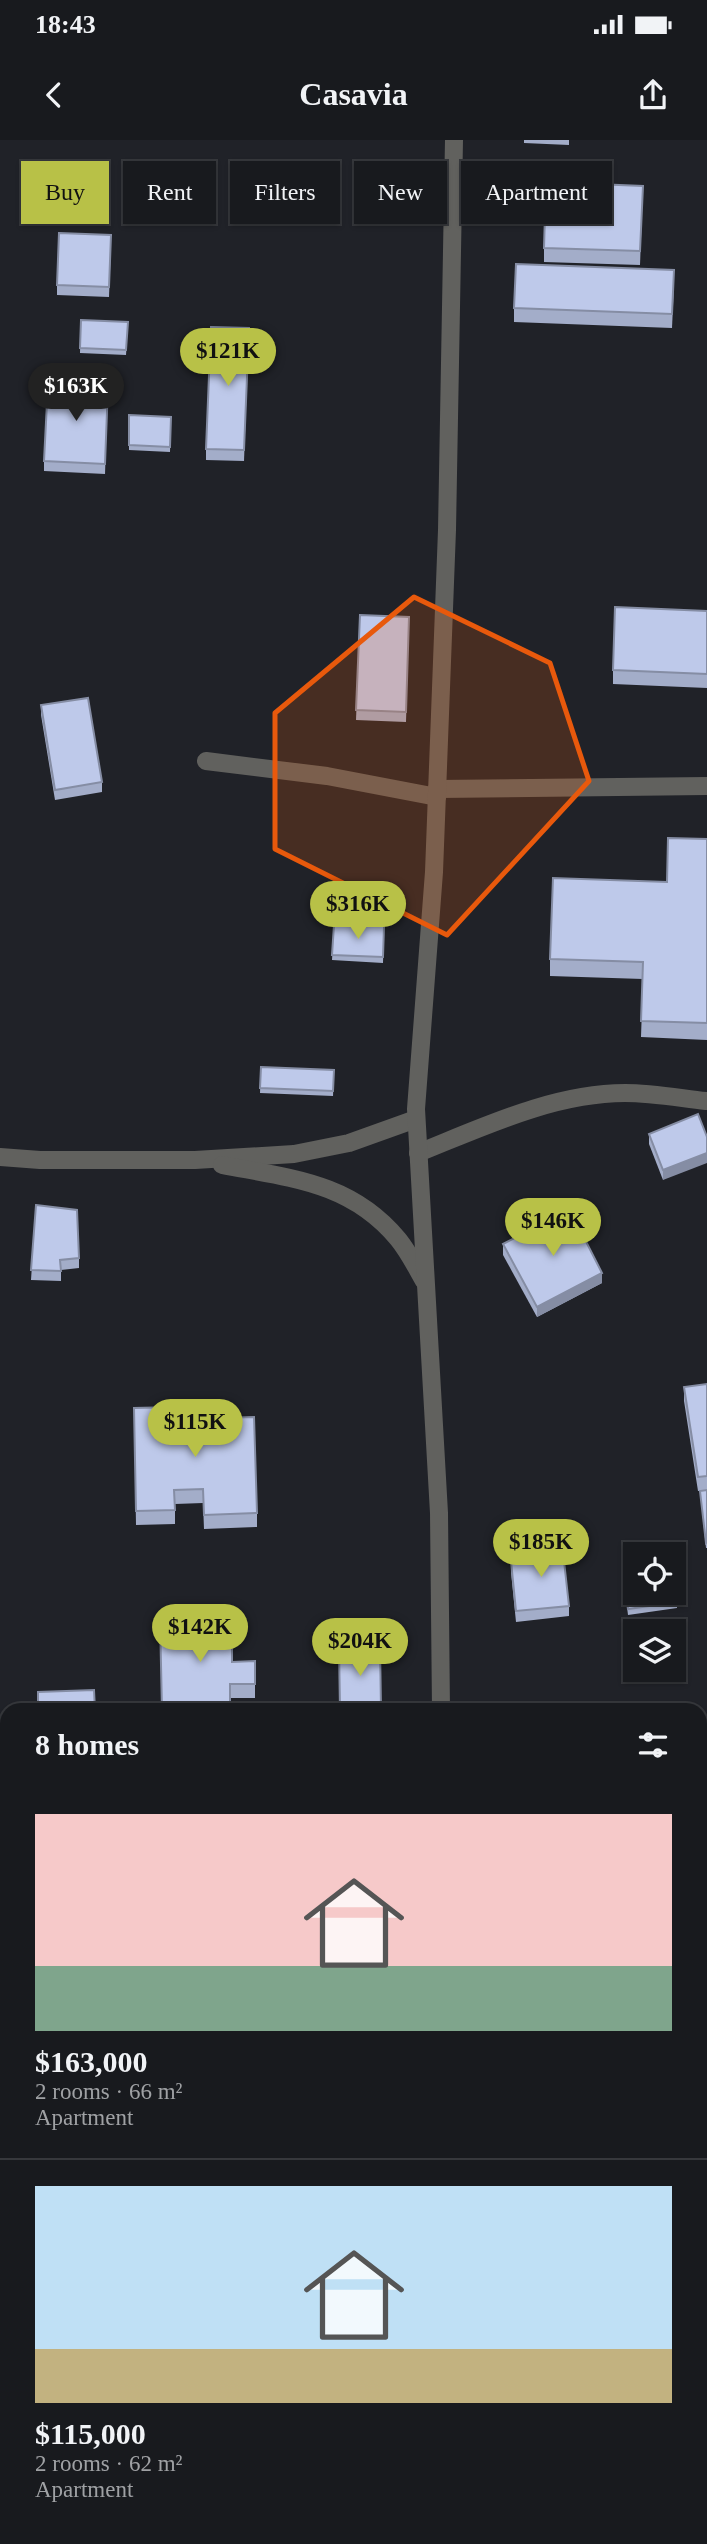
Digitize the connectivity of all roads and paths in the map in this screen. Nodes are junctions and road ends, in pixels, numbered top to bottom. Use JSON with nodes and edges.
{"nodes":[{"id":1,"x":454,"y":140,"type":"edge"},
{"id":2,"x":206,"y":761,"type":"dead end"},
{"id":3,"x":707,"y":786,"type":"edge"},
{"id":4,"x":437,"y":793,"type":"junction"},
{"id":5,"x":706,"y":1101,"type":"edge"},
{"id":6,"x":416,"y":1119,"type":"junction"},
{"id":7,"x":418,"y":1153,"type":"junction"},
{"id":8,"x":0,"y":1157,"type":"edge"},
{"id":9,"x":195,"y":1160,"type":"junction"},
{"id":10,"x":425,"y":1283,"type":"junction"},
{"id":11,"x":441,"y":1703,"type":"edge"}],
"edges":[{"from":1,"to":4,"type":"street"},
{"from":2,"to":4,"type":"street"},
{"from":3,"to":4,"type":"street"},
{"from":4,"to":6,"type":"street"},
{"from":5,"to":7,"type":"street"},
{"from":6,"to":7,"type":"street"},
{"from":6,"to":9,"type":"street"},
{"from":7,"to":10,"type":"street"},
{"from":8,"to":9,"type":"street"},
{"from":9,"to":10,"type":"street"},
{"from":10,"to":11,"type":"street"}]}
